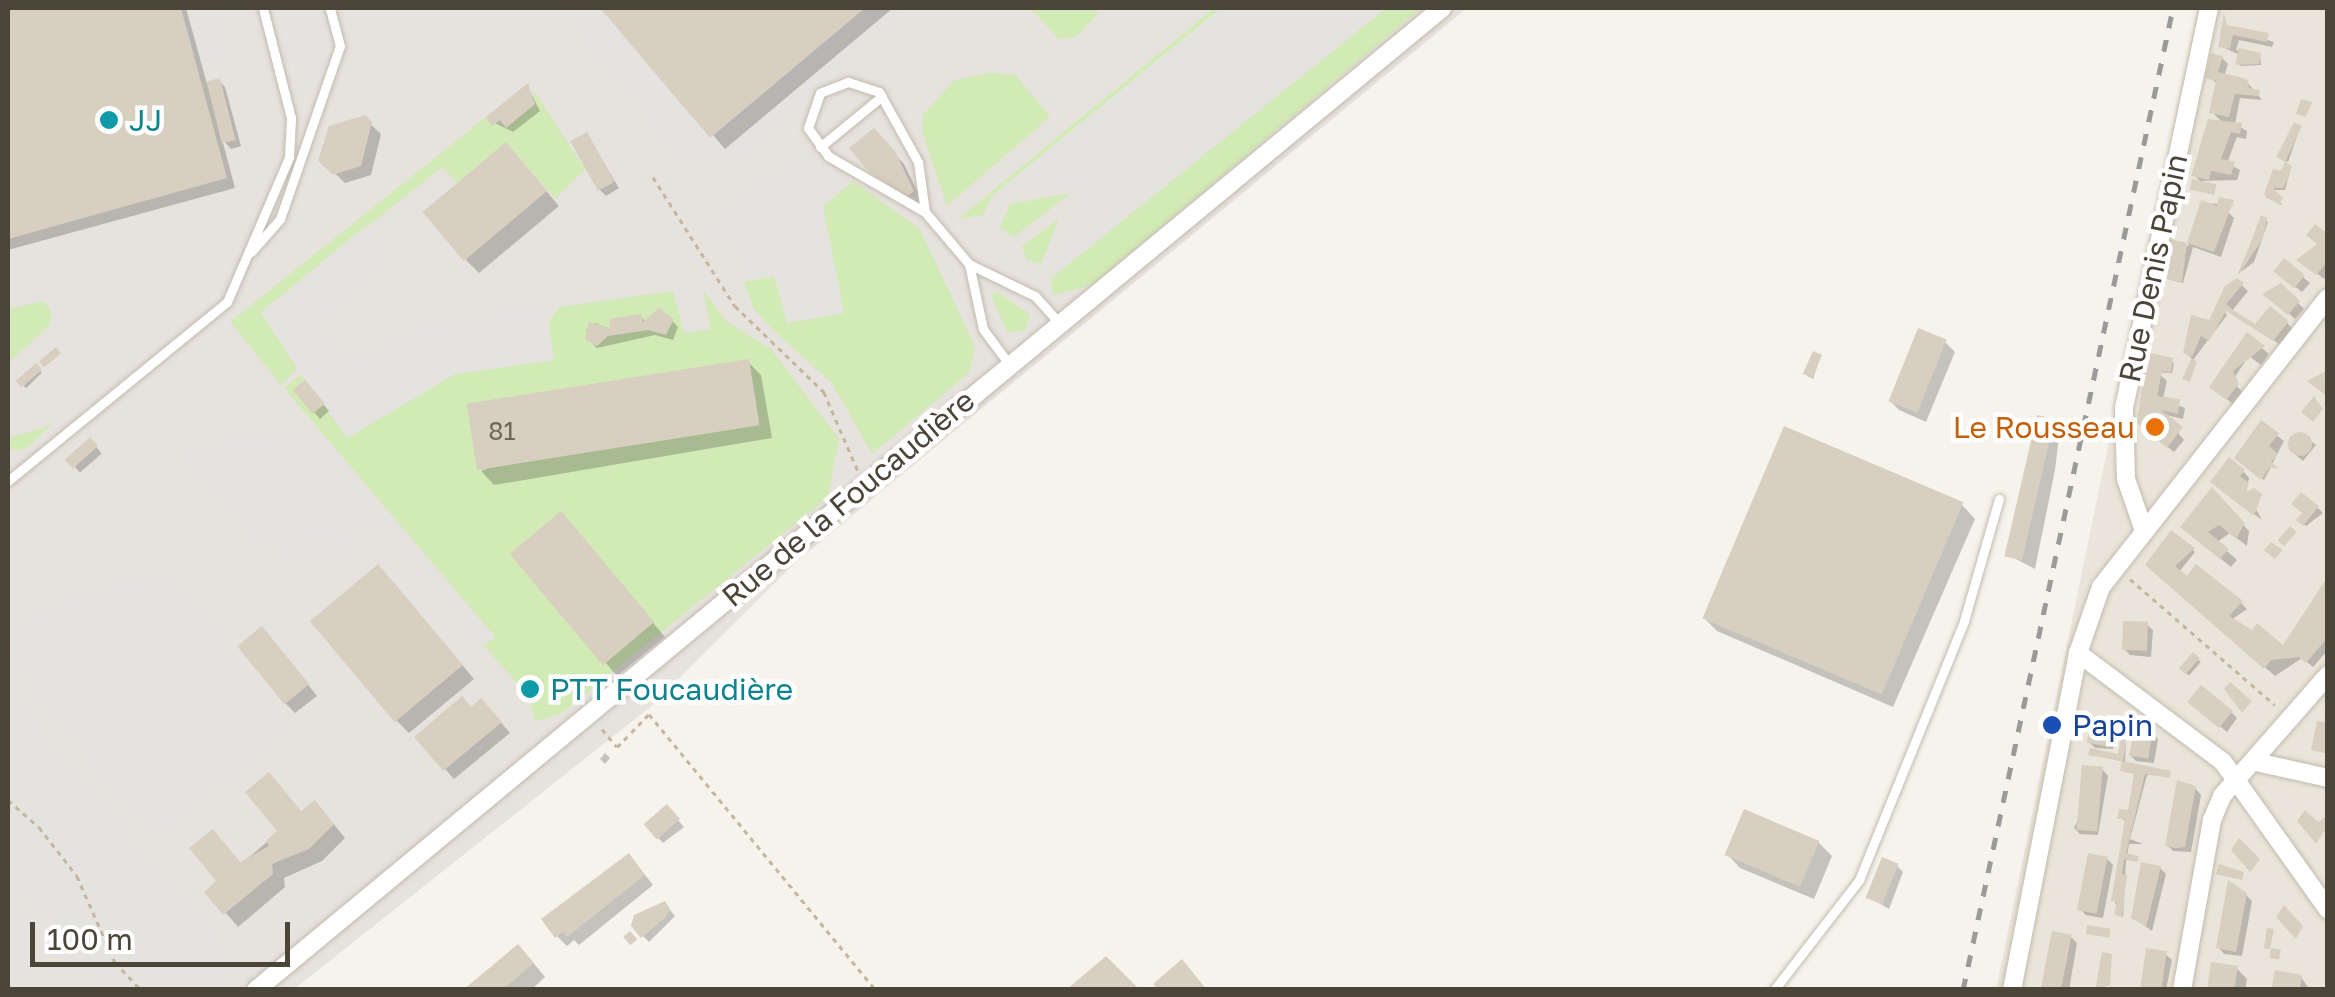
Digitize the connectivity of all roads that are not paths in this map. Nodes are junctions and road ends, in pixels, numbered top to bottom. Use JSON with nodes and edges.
{"nodes":[{"id":1,"x":264,"y":8,"type":"edge"},
{"id":2,"x":330,"y":8,"type":"edge"},
{"id":3,"x":1442,"y":8,"type":"edge"},
{"id":4,"x":2209,"y":8,"type":"edge"},
{"id":5,"x":882,"y":96,"type":"junction"},
{"id":6,"x":820,"y":148,"type":"junction"},
{"id":7,"x":925,"y":212,"type":"junction"},
{"id":8,"x":969,"y":264,"type":"junction"},
{"id":9,"x":240,"y":265,"type":"junction"},
{"id":10,"x":2328,"y":298,"type":"edge"},
{"id":11,"x":1059,"y":322,"type":"junction"},
{"id":12,"x":1009,"y":364,"type":"junction"},
{"id":13,"x":8,"y":481,"type":"edge"},
{"id":14,"x":1999,"y":499,"type":"dead end"},
{"id":15,"x":2143,"y":528,"type":"junction"},
{"id":16,"x":2078,"y":653,"type":"junction"},
{"id":17,"x":2328,"y":675,"type":"edge"},
{"id":18,"x":2256,"y":762,"type":"junction"},
{"id":19,"x":2328,"y":778,"type":"edge"},
{"id":20,"x":2235,"y":780,"type":"junction"},
{"id":21,"x":2328,"y":910,"type":"edge"},
{"id":22,"x":256,"y":990,"type":"edge"},
{"id":23,"x":1774,"y":990,"type":"edge"},
{"id":24,"x":2012,"y":990,"type":"edge"},
{"id":25,"x":2182,"y":990,"type":"edge"}],
"edges":[{"from":1,"to":9,"type":"lane"},
{"from":2,"to":9,"type":"lane"},
{"from":3,"to":11,"type":"street","name":"Rue de la Foucaudière"},
{"from":4,"to":15,"type":"street","name":"Rue Denis Papin"},
{"from":5,"to":6,"type":"lane"},
{"from":5,"to":6,"type":"lane"},
{"from":5,"to":7,"type":"lane"},
{"from":6,"to":7,"type":"lane"},
{"from":7,"to":8,"type":"lane"},
{"from":8,"to":11,"type":"lane"},
{"from":8,"to":12,"type":"lane"},
{"from":9,"to":13,"type":"lane"},
{"from":10,"to":15,"type":"street"},
{"from":11,"to":12,"type":"street","name":"Rue de la Foucaudière"},
{"from":12,"to":22,"type":"street","name":"Rue de la Foucaudière"},
{"from":14,"to":23,"type":"lane"},
{"from":15,"to":16,"type":"street"},
{"from":16,"to":20,"type":"street"},
{"from":16,"to":24,"type":"street"},
{"from":17,"to":18,"type":"street"},
{"from":18,"to":19,"type":"street"},
{"from":18,"to":20,"type":"street"},
{"from":20,"to":21,"type":"street"},
{"from":20,"to":25,"type":"street"}]}
